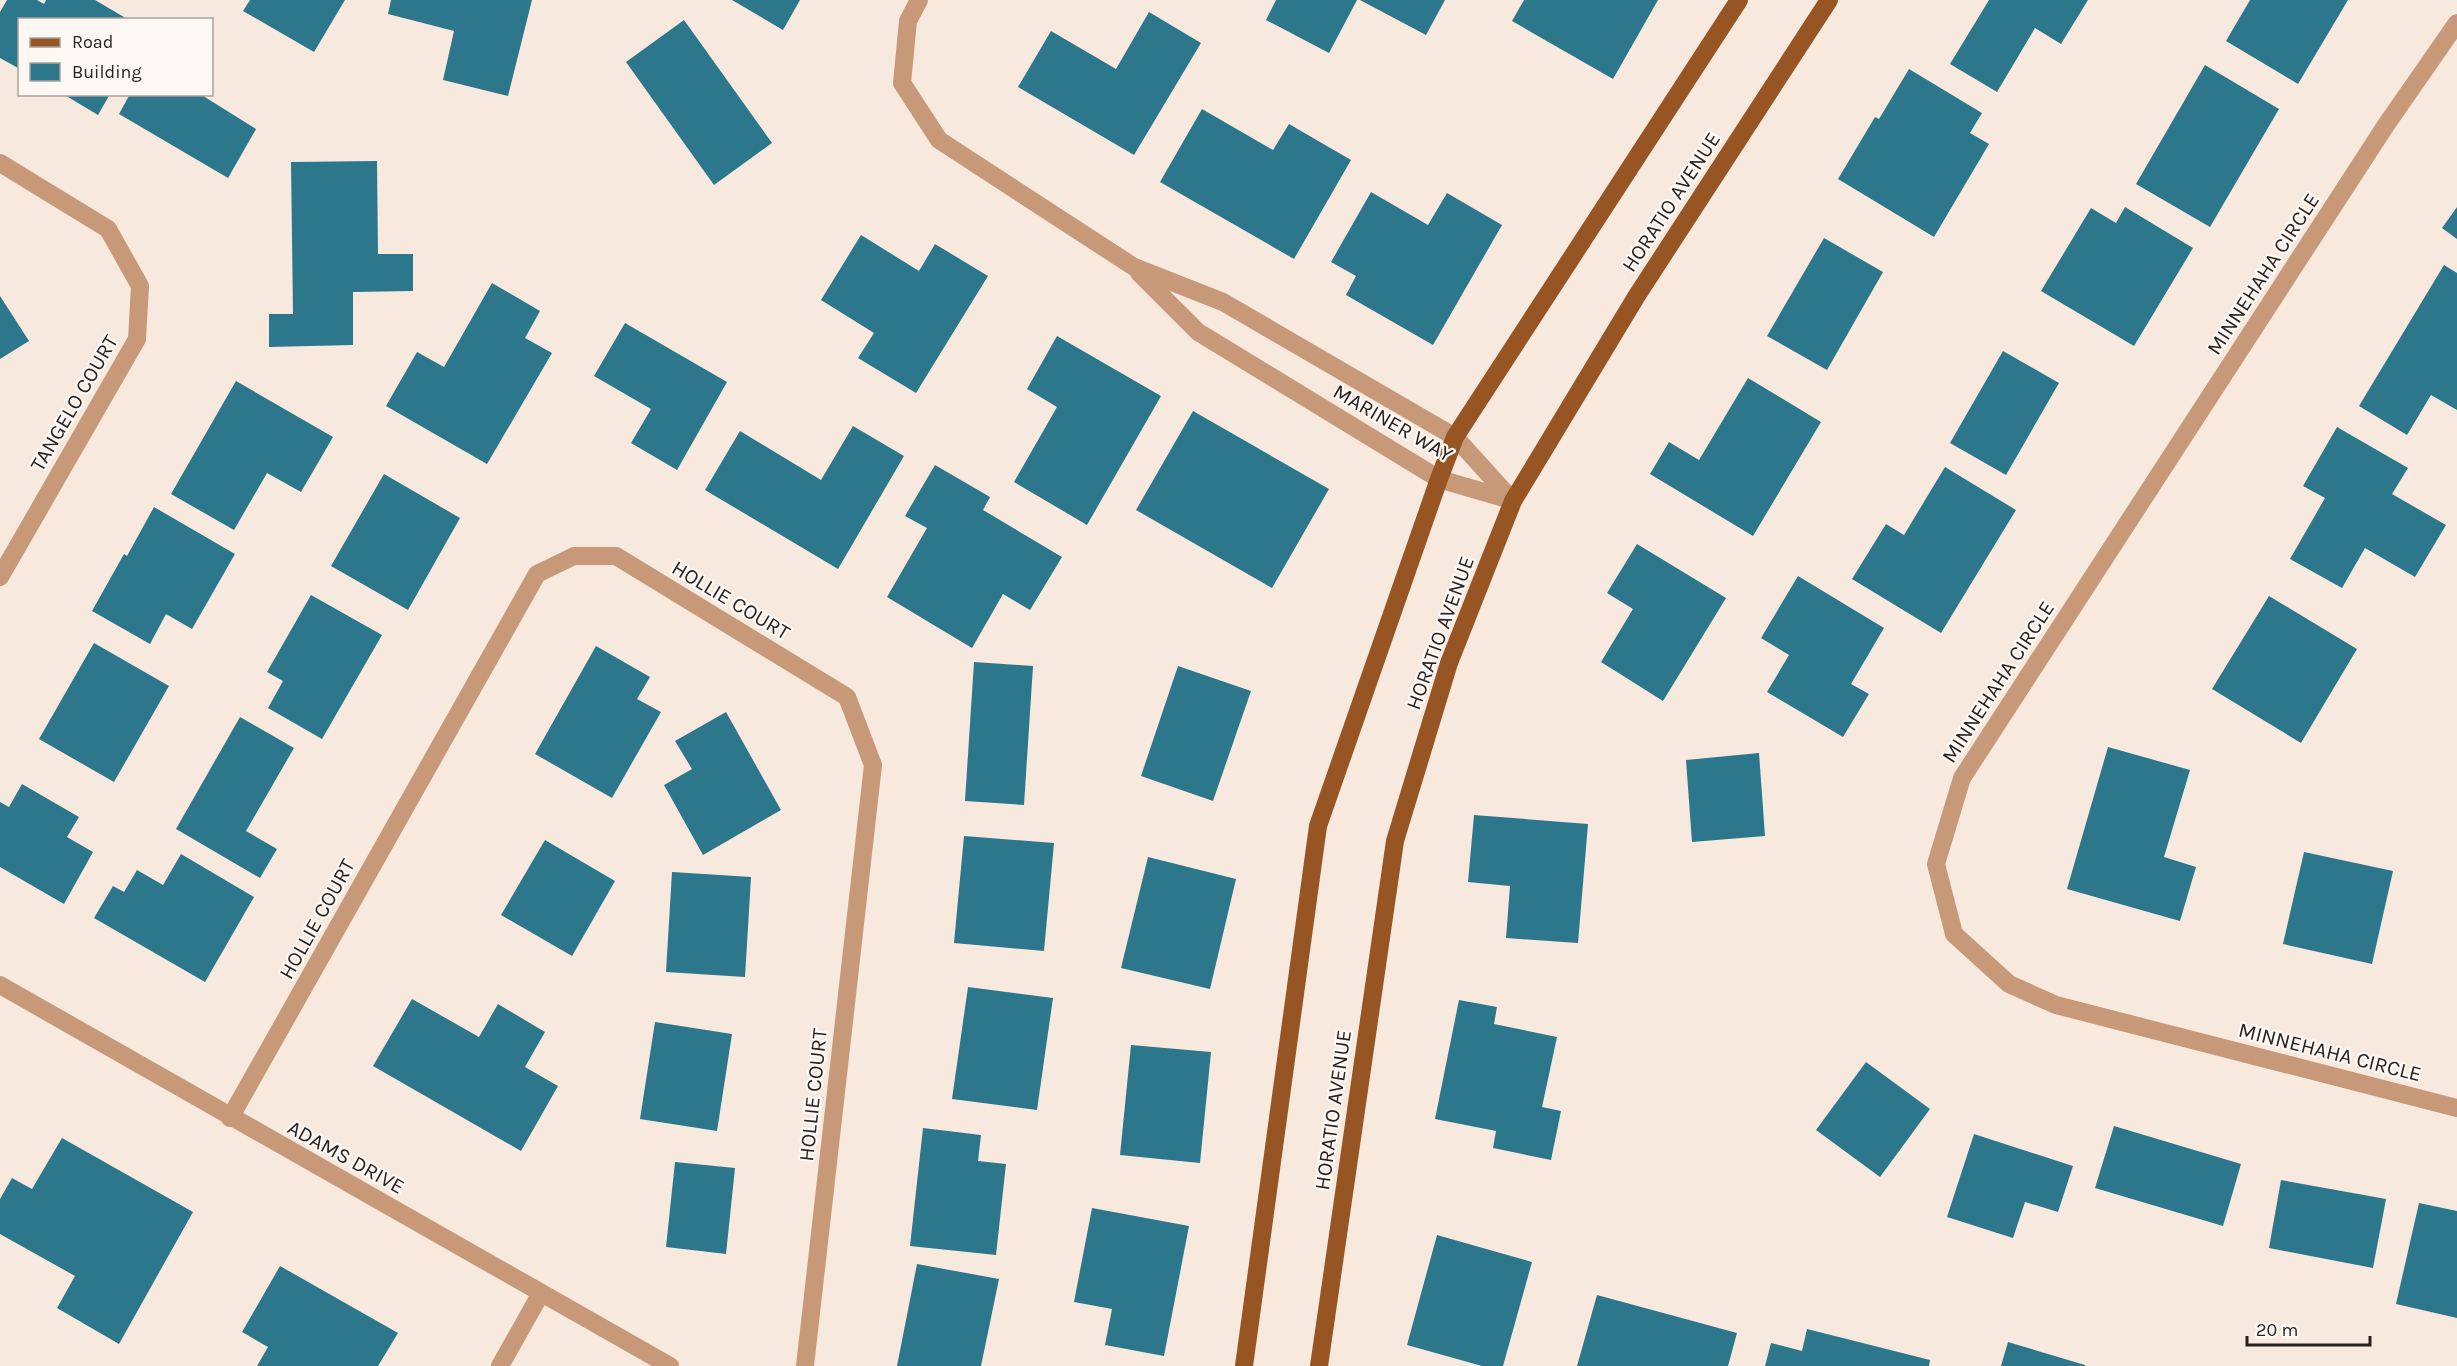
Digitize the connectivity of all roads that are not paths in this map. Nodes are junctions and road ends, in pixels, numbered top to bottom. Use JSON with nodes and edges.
{"nodes":[{"id":1,"x":919,"y":0,"type":"edge"},
{"id":2,"x":1739,"y":0,"type":"edge"},
{"id":3,"x":1829,"y":0,"type":"edge"},
{"id":4,"x":2457,"y":23,"type":"edge"},
{"id":5,"x":0,"y":163,"type":"edge"},
{"id":6,"x":1134,"y":267,"type":"junction"},
{"id":7,"x":1455,"y":437,"type":"junction"},
{"id":8,"x":1439,"y":479,"type":"junction"},
{"id":9,"x":1513,"y":501,"type":"junction"},
{"id":10,"x":0,"y":578,"type":"edge"},
{"id":11,"x":0,"y":985,"type":"edge"},
{"id":12,"x":2457,"y":1108,"type":"edge"},
{"id":13,"x":230,"y":1118,"type":"junction"},
{"id":14,"x":542,"y":1293,"type":"junction"},
{"id":15,"x":500,"y":1366,"type":"edge"},
{"id":16,"x":670,"y":1366,"type":"edge"},
{"id":17,"x":805,"y":1366,"type":"edge"},
{"id":18,"x":1244,"y":1366,"type":"edge"},
{"id":19,"x":1318,"y":1366,"type":"edge"}],
"edges":[{"from":1,"to":6,"type":"street","name":"MARINER WAY"},
{"from":2,"to":7,"type":"main road"},
{"from":3,"to":9,"type":"main road","name":"HORATIO AVENUE"},
{"from":4,"to":12,"type":"street","name":"MINNEHAHA CIRCLE"},
{"from":5,"to":10,"type":"street","name":"TANGELO COURT"},
{"from":6,"to":7,"type":"street","name":"MARINER WAY"},
{"from":6,"to":8,"type":"street","name":"MARINER WAY"},
{"from":7,"to":8,"type":"main road"},
{"from":7,"to":9,"type":"street","name":"MARINER WAY"},
{"from":8,"to":9,"type":"street","name":"MARINER WAY"},
{"from":8,"to":18,"type":"main road"},
{"from":9,"to":19,"type":"main road","name":"HORATIO AVENUE"},
{"from":11,"to":13,"type":"street","name":"ADAMS DRIVE"},
{"from":13,"to":14,"type":"street","name":"ADAMS DRIVE"},
{"from":13,"to":17,"type":"street","name":"HOLLIE COURT"},
{"from":14,"to":15,"type":"street"},
{"from":14,"to":16,"type":"street","name":"ADAMS DRIVE"}]}
